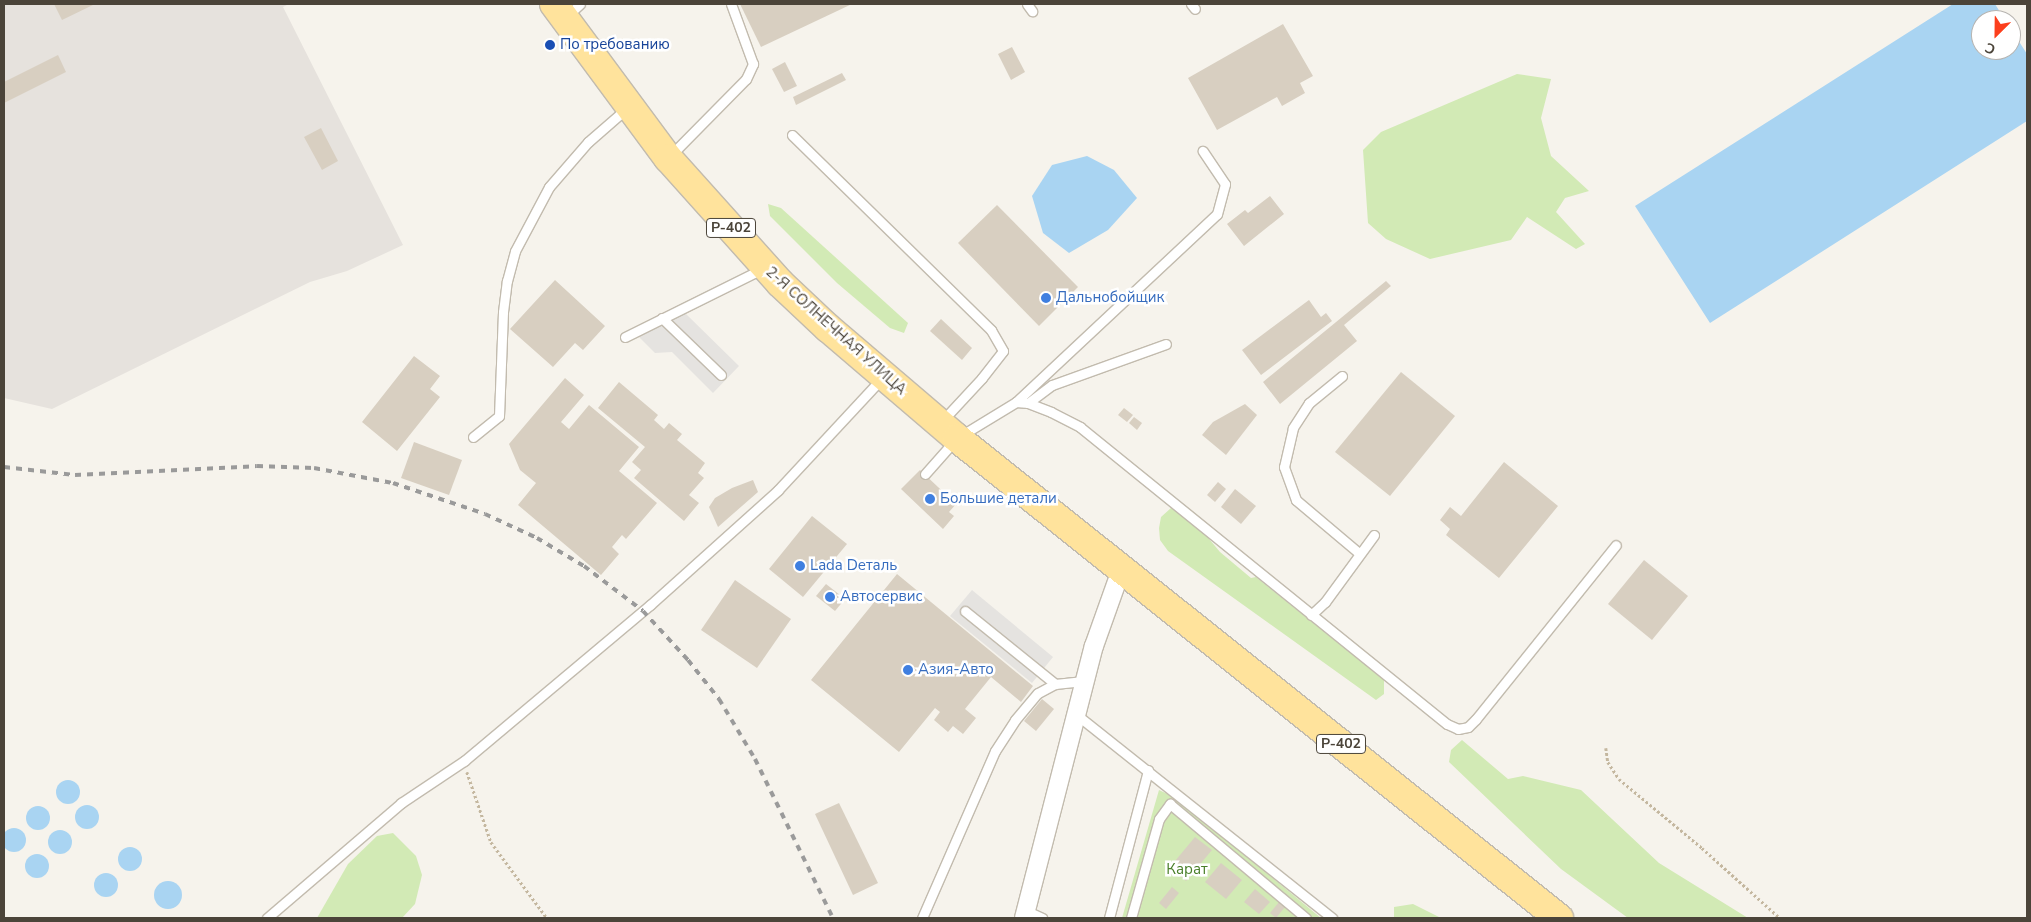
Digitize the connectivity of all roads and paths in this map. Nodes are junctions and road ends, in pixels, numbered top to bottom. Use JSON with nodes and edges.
{"nodes":[{"id":1,"x":731,"y":4,"type":"edge"},
{"id":2,"x":562,"y":7,"type":"edge"},
{"id":3,"x":630,"y":106,"type":"junction"},
{"id":4,"x":792,"y":135,"type":"dead end"},
{"id":5,"x":1203,"y":151,"type":"dead end"},
{"id":6,"x":668,"y":158,"type":"junction"},
{"id":7,"x":766,"y":268,"type":"junction"},
{"id":8,"x":662,"y":318,"type":"junction"},
{"id":9,"x":626,"y":336,"type":"dead end"},
{"id":10,"x":1166,"y":344,"type":"dead end"},
{"id":11,"x":721,"y":375,"type":"dead end"},
{"id":12,"x":884,"y":376,"type":"junction"},
{"id":13,"x":1342,"y":376,"type":"dead end"},
{"id":14,"x":1016,"y":402,"type":"junction"},
{"id":15,"x":1028,"y":403,"type":"junction"},
{"id":16,"x":948,"y":430,"type":"junction"},
{"id":17,"x":473,"y":437,"type":"dead end"},
{"id":18,"x":925,"y":474,"type":"dead end"},
{"id":19,"x":1374,"y":535,"type":"dead end"},
{"id":20,"x":1616,"y":545,"type":"dead end"},
{"id":21,"x":1359,"y":553,"type":"junction"},
{"id":22,"x":1121,"y":570,"type":"junction"},
{"id":23,"x":964,"y":612,"type":"dead end"},
{"id":24,"x":1311,"y":615,"type":"junction"},
{"id":25,"x":1086,"y":681,"type":"junction"},
{"id":26,"x":1055,"y":684,"type":"junction"},
{"id":27,"x":1077,"y":715,"type":"junction"},
{"id":28,"x":1606,"y":748,"type":"dead end"},
{"id":29,"x":464,"y":761,"type":"junction"},
{"id":30,"x":1148,"y":770,"type":"junction"},
{"id":31,"x":1031,"y":916,"type":"edge"},
{"id":32,"x":267,"y":918,"type":"edge"},
{"id":33,"x":547,"y":918,"type":"edge"},
{"id":34,"x":922,"y":918,"type":"edge"},
{"id":35,"x":1109,"y":918,"type":"edge"},
{"id":36,"x":1131,"y":918,"type":"edge"},
{"id":37,"x":1306,"y":918,"type":"edge"},
{"id":38,"x":1332,"y":918,"type":"edge"},
{"id":39,"x":1560,"y":918,"type":"edge"},
{"id":40,"x":1780,"y":918,"type":"edge"}],
"edges":[{"from":1,"to":6,"type":"lane"},
{"from":2,"to":3,"type":"main road","name":"2-Я СОЛНЕЧНАЯ УЛИЦА","number":"Р-402"},
{"from":3,"to":6,"type":"main road","name":"2-Я СОЛНЕЧНАЯ УЛИЦА","number":"Р-402"},
{"from":3,"to":17,"type":"lane"},
{"from":4,"to":16,"type":"lane"},
{"from":5,"to":14,"type":"lane"},
{"from":6,"to":7,"type":"main road","name":"2-Я СОЛНЕЧНАЯ УЛИЦА","number":"Р-402"},
{"from":7,"to":8,"type":"lane"},
{"from":7,"to":12,"type":"main road","name":"2-Я СОЛНЕЧНАЯ УЛИЦА","number":"Р-402"},
{"from":8,"to":9,"type":"lane"},
{"from":8,"to":11,"type":"lane"},
{"from":10,"to":15,"type":"lane"},
{"from":12,"to":16,"type":"main road","name":"2-Я СОЛНЕЧНАЯ УЛИЦА","number":"Р-402"},
{"from":12,"to":29,"type":"lane"},
{"from":13,"to":21,"type":"lane"},
{"from":14,"to":15,"type":"lane"},
{"from":14,"to":16,"type":"lane"},
{"from":15,"to":24,"type":"lane"},
{"from":16,"to":18,"type":"lane"},
{"from":16,"to":22,"type":"main road","name":"2-Я СОЛНЕЧНАЯ УЛИЦА","number":"Р-402"},
{"from":19,"to":21,"type":"lane"},
{"from":20,"to":24,"type":"lane"},
{"from":21,"to":24,"type":"lane"},
{"from":22,"to":25,"type":"street"},
{"from":22,"to":39,"type":"main road","number":"Р-402"},
{"from":23,"to":26,"type":"lane"},
{"from":25,"to":26,"type":"lane"},
{"from":25,"to":27,"type":"street"},
{"from":26,"to":34,"type":"lane"},
{"from":27,"to":30,"type":"lane"},
{"from":27,"to":31,"type":"street"},
{"from":28,"to":40,"type":"path"},
{"from":29,"to":32,"type":"lane"},
{"from":29,"to":33,"type":"path"},
{"from":30,"to":35,"type":"lane"},
{"from":30,"to":38,"type":"lane"},
{"from":36,"to":37,"type":"lane"}]}
